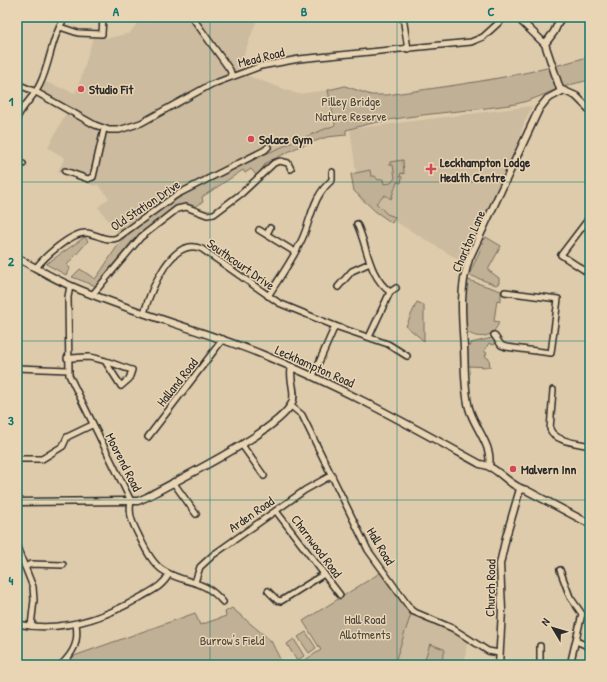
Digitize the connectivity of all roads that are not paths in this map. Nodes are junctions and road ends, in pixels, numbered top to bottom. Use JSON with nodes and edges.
{"nodes":[{"id":1,"x":65,"y":17,"type":"edge"},
{"id":2,"x":103,"y":17,"type":"edge"},
{"id":3,"x":192,"y":17,"type":"edge"},
{"id":4,"x":403,"y":17,"type":"edge"},
{"id":5,"x":505,"y":17,"type":"edge"},
{"id":6,"x":517,"y":17,"type":"edge"},
{"id":7,"x":561,"y":17,"type":"edge"},
{"id":8,"x":60,"y":27,"type":"junction"},
{"id":9,"x":545,"y":44,"type":"junction"},
{"id":10,"x":408,"y":49,"type":"junction"},
{"id":11,"x":232,"y":76,"type":"junction"},
{"id":12,"x":17,"y":84,"type":"edge"},
{"id":13,"x":562,"y":91,"type":"junction"},
{"id":14,"x":36,"y":92,"type":"junction"},
{"id":15,"x":590,"y":110,"type":"edge"},
{"id":16,"x":17,"y":118,"type":"edge"},
{"id":17,"x":104,"y":129,"type":"junction"},
{"id":18,"x":268,"y":147,"type":"dead end"},
{"id":19,"x":17,"y":161,"type":"edge"},
{"id":20,"x":23,"y":164,"type":"dead end"},
{"id":21,"x":291,"y":169,"type":"dead end"},
{"id":22,"x":65,"y":171,"type":"dead end"},
{"id":23,"x":332,"y":172,"type":"dead end"},
{"id":24,"x":590,"y":217,"type":"edge"},
{"id":25,"x":357,"y":224,"type":"dead end"},
{"id":26,"x":270,"y":228,"type":"dead end"},
{"id":27,"x":259,"y":230,"type":"dead end"},
{"id":28,"x":267,"y":234,"type":"junction"},
{"id":29,"x":295,"y":252,"type":"junction"},
{"id":30,"x":17,"y":258,"type":"edge"},
{"id":31,"x":370,"y":263,"type":"junction"},
{"id":32,"x":36,"y":268,"type":"junction"},
{"id":33,"x":590,"y":274,"type":"edge"},
{"id":34,"x":70,"y":286,"type":"junction"},
{"id":35,"x":338,"y":287,"type":"dead end"},
{"id":36,"x":396,"y":288,"type":"dead end"},
{"id":37,"x":390,"y":292,"type":"junction"},
{"id":38,"x":505,"y":292,"type":"dead end"},
{"id":39,"x":93,"y":294,"type":"junction"},
{"id":40,"x":268,"y":296,"type":"junction"},
{"id":41,"x":144,"y":313,"type":"junction"},
{"id":42,"x":335,"y":326,"type":"junction"},
{"id":43,"x":494,"y":336,"type":"dead end"},
{"id":44,"x":369,"y":337,"type":"junction"},
{"id":45,"x":223,"y":340,"type":"junction"},
{"id":46,"x":407,"y":356,"type":"dead end"},
{"id":47,"x":67,"y":358,"type":"junction"},
{"id":48,"x":105,"y":361,"type":"junction"},
{"id":49,"x":292,"y":367,"type":"junction"},
{"id":50,"x":17,"y":368,"type":"edge"},
{"id":51,"x":68,"y":370,"type":"junction"},
{"id":52,"x":313,"y":376,"type":"junction"},
{"id":53,"x":553,"y":390,"type":"dead end"},
{"id":54,"x":291,"y":406,"type":"junction"},
{"id":55,"x":92,"y":425,"type":"junction"},
{"id":56,"x":148,"y":437,"type":"dead end"},
{"id":57,"x":242,"y":445,"type":"junction"},
{"id":58,"x":590,"y":446,"type":"edge"},
{"id":59,"x":17,"y":459,"type":"edge"},
{"id":60,"x":488,"y":465,"type":"junction"},
{"id":61,"x":332,"y":475,"type":"junction"},
{"id":62,"x":264,"y":476,"type":"dead end"},
{"id":63,"x":174,"y":482,"type":"junction"},
{"id":64,"x":520,"y":489,"type":"junction"},
{"id":65,"x":131,"y":501,"type":"junction"},
{"id":66,"x":17,"y":502,"type":"edge"},
{"id":67,"x":276,"y":511,"type":"junction"},
{"id":68,"x":196,"y":514,"type":"dead end"},
{"id":69,"x":590,"y":524,"type":"edge"},
{"id":70,"x":17,"y":547,"type":"edge"},
{"id":71,"x":64,"y":565,"type":"dead end"},
{"id":72,"x":25,"y":567,"type":"junction"},
{"id":73,"x":560,"y":570,"type":"dead end"},
{"id":74,"x":169,"y":574,"type":"junction"},
{"id":75,"x":324,"y":574,"type":"junction"},
{"id":76,"x":195,"y":582,"type":"junction"},
{"id":77,"x":268,"y":591,"type":"dead end"},
{"id":78,"x":340,"y":595,"type":"dead end"},
{"id":79,"x":223,"y":602,"type":"dead end"},
{"id":80,"x":17,"y":624,"type":"edge"},
{"id":81,"x":76,"y":624,"type":"junction"},
{"id":82,"x":31,"y":626,"type":"junction"},
{"id":83,"x":576,"y":641,"type":"junction"},
{"id":84,"x":540,"y":646,"type":"dead end"},
{"id":85,"x":590,"y":647,"type":"edge"},
{"id":86,"x":499,"y":653,"type":"junction"},
{"id":87,"x":61,"y":665,"type":"edge"},
{"id":88,"x":499,"y":665,"type":"edge"},
{"id":89,"x":540,"y":665,"type":"edge"},
{"id":90,"x":570,"y":665,"type":"edge"}],
"edges":[{"from":1,"to":8,"type":"street"},
{"from":2,"to":8,"type":"street"},
{"from":3,"to":11,"type":"street"},
{"from":4,"to":10,"type":"street"},
{"from":5,"to":10,"type":"street","name":"Mead Road"},
{"from":6,"to":9,"type":"street"},
{"from":7,"to":9,"type":"street"},
{"from":8,"to":14,"type":"street"},
{"from":9,"to":13,"type":"street"},
{"from":10,"to":11,"type":"street","name":"Mead Road"},
{"from":11,"to":17,"type":"street","name":"Mead Road"},
{"from":12,"to":14,"type":"street","name":"Mead Road"},
{"from":13,"to":15,"type":"street"},
{"from":13,"to":60,"type":"street","name":"Charlton Lane"},
{"from":14,"to":16,"type":"street"},
{"from":14,"to":17,"type":"street","name":"Mead Road"},
{"from":17,"to":22,"type":"street"},
{"from":18,"to":32,"type":"street","name":"Old Station Drive"},
{"from":19,"to":20,"type":"street"},
{"from":21,"to":39,"type":"street"},
{"from":23,"to":29,"type":"street"},
{"from":24,"to":33,"type":"street"},
{"from":25,"to":31,"type":"street"},
{"from":26,"to":28,"type":"street"},
{"from":27,"to":28,"type":"street"},
{"from":28,"to":29,"type":"street"},
{"from":29,"to":40,"type":"street"},
{"from":30,"to":32,"type":"street","name":"Leckhampton Road"},
{"from":31,"to":35,"type":"street"},
{"from":31,"to":37,"type":"street"},
{"from":32,"to":34,"type":"street","name":"Leckhampton Road"},
{"from":34,"to":39,"type":"street","name":"Leckhampton Road"},
{"from":34,"to":47,"type":"street","name":"Moorend Road"},
{"from":36,"to":37,"type":"street"},
{"from":37,"to":44,"type":"street"},
{"from":38,"to":43,"type":"street"},
{"from":39,"to":41,"type":"street","name":"Leckhampton Road"},
{"from":40,"to":41,"type":"street","name":"Southcourt Drive"},
{"from":40,"to":42,"type":"street","name":"Southcourt Drive"},
{"from":41,"to":45,"type":"street","name":"Leckhampton Road"},
{"from":42,"to":44,"type":"street","name":"Southcourt Drive"},
{"from":42,"to":52,"type":"street"},
{"from":44,"to":46,"type":"street","name":"Southcourt Drive"},
{"from":45,"to":49,"type":"street","name":"Leckhampton Road"},
{"from":45,"to":56,"type":"street","name":"Halland Road"},
{"from":47,"to":48,"type":"street"},
{"from":47,"to":51,"type":"street","name":"Moorend Road"},
{"from":48,"to":48,"type":"street"},
{"from":49,"to":52,"type":"street","name":"Leckhampton Road"},
{"from":49,"to":54,"type":"street"},
{"from":50,"to":51,"type":"street"},
{"from":51,"to":55,"type":"street","name":"Moorend Road"},
{"from":52,"to":60,"type":"street","name":"Leckhampton Road"},
{"from":53,"to":58,"type":"street"},
{"from":54,"to":57,"type":"street","name":"Moorend Road"},
{"from":54,"to":61,"type":"street","name":"Hall Road"},
{"from":55,"to":59,"type":"street"},
{"from":55,"to":65,"type":"street","name":"Moorend Road"},
{"from":57,"to":62,"type":"street"},
{"from":57,"to":63,"type":"street","name":"Moorend Road"},
{"from":60,"to":64,"type":"street","name":"Leckhampton Road"},
{"from":61,"to":67,"type":"street","name":"Arden Road"},
{"from":61,"to":86,"type":"street","name":"Hall Road"},
{"from":63,"to":65,"type":"street","name":"Moorend Road"},
{"from":63,"to":68,"type":"street"},
{"from":64,"to":69,"type":"street","name":"Leckhampton Road"},
{"from":64,"to":86,"type":"street","name":"Church Road"},
{"from":65,"to":66,"type":"street"},
{"from":65,"to":74,"type":"street"},
{"from":67,"to":75,"type":"street","name":"Charnwood Road"},
{"from":67,"to":76,"type":"street","name":"Arden Road"},
{"from":70,"to":72,"type":"street"},
{"from":71,"to":72,"type":"street"},
{"from":72,"to":82,"type":"street"},
{"from":73,"to":83,"type":"street"},
{"from":74,"to":76,"type":"street"},
{"from":74,"to":81,"type":"street"},
{"from":75,"to":77,"type":"street"},
{"from":75,"to":78,"type":"street","name":"Charnwood Road"},
{"from":76,"to":79,"type":"street"},
{"from":80,"to":82,"type":"street"},
{"from":81,"to":82,"type":"street"},
{"from":81,"to":87,"type":"street"},
{"from":83,"to":85,"type":"street"},
{"from":83,"to":90,"type":"street"},
{"from":84,"to":89,"type":"street"},
{"from":86,"to":88,"type":"street","name":"Church Road"}]}
